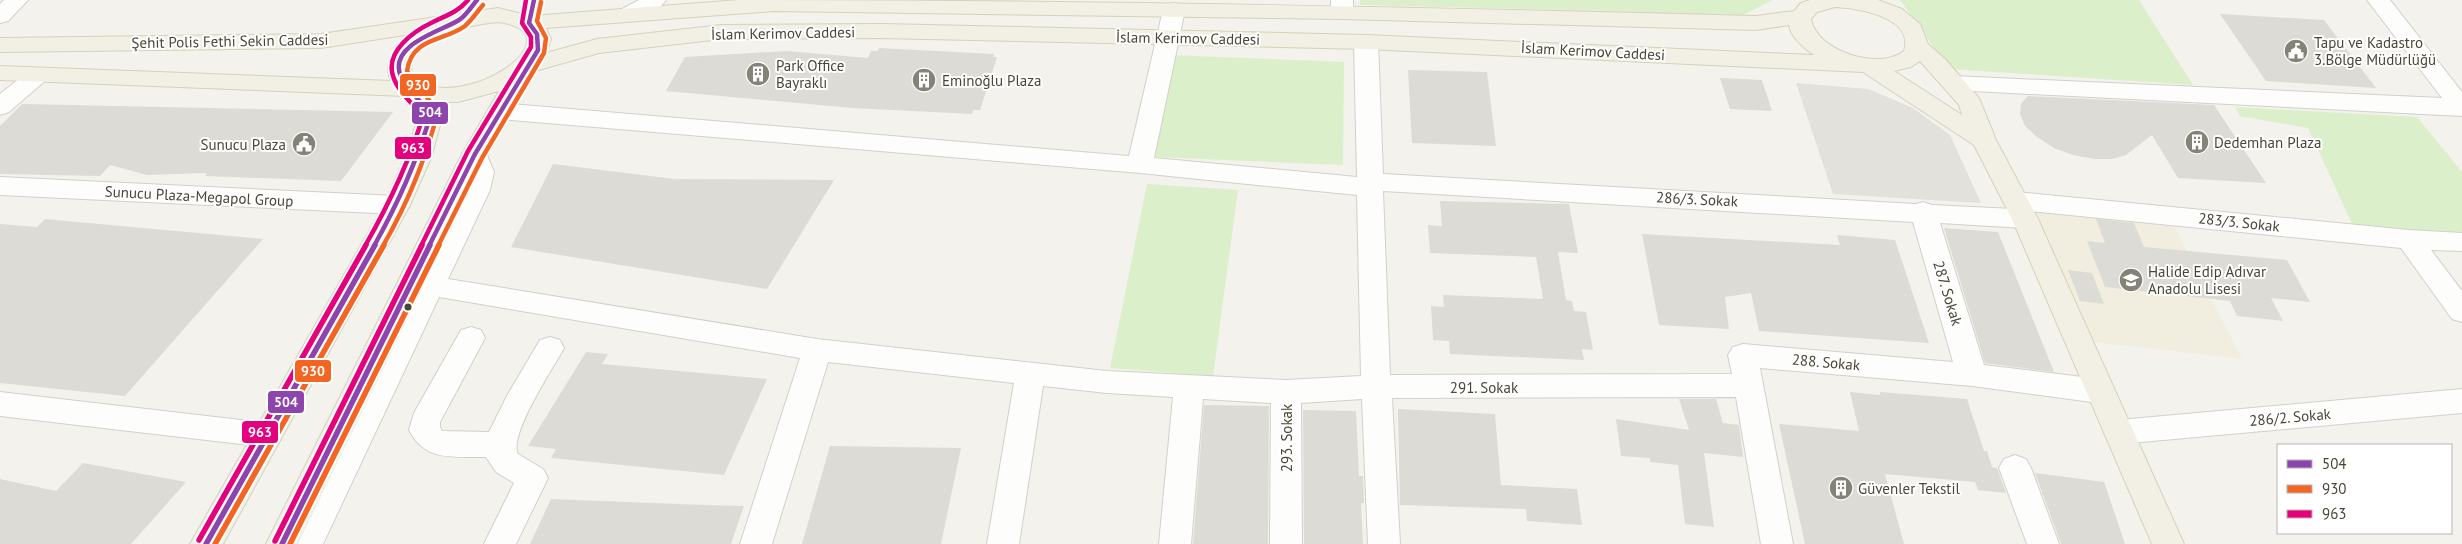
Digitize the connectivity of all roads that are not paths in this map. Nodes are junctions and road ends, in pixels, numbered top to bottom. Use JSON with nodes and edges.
{"nodes":[{"id":1,"x":18,"y":0,"type":"edge"},
{"id":2,"x":478,"y":0,"type":"edge"},
{"id":3,"x":534,"y":0,"type":"edge"},
{"id":4,"x":655,"y":0,"type":"edge"},
{"id":5,"x":2378,"y":0,"type":"edge"},
{"id":6,"x":1826,"y":1,"type":"edge"},
{"id":7,"x":772,"y":2,"type":"edge"},
{"id":8,"x":1882,"y":5,"type":"edge"},
{"id":9,"x":1342,"y":6,"type":"edge"},
{"id":10,"x":1174,"y":10,"type":"junction"},
{"id":11,"x":0,"y":16,"type":"edge"},
{"id":12,"x":626,"y":16,"type":"junction"},
{"id":13,"x":1800,"y":17,"type":"junction"},
{"id":14,"x":459,"y":20,"type":"junction"},
{"id":15,"x":529,"y":23,"type":"junction"},
{"id":16,"x":1168,"y":37,"type":"junction"},
{"id":17,"x":1366,"y":42,"type":"junction"},
{"id":18,"x":0,"y":45,"type":"edge"},
{"id":19,"x":1917,"y":46,"type":"junction"},
{"id":20,"x":526,"y":66,"type":"junction"},
{"id":21,"x":1862,"y":66,"type":"junction"},
{"id":22,"x":0,"y":73,"type":"edge"},
{"id":23,"x":38,"y":75,"type":"junction"},
{"id":24,"x":1953,"y":83,"type":"junction"},
{"id":25,"x":412,"y":88,"type":"junction"},
{"id":26,"x":0,"y":107,"type":"edge"},
{"id":27,"x":2462,"y":108,"type":"edge"},
{"id":28,"x":500,"y":111,"type":"junction"},
{"id":29,"x":1984,"y":140,"type":"junction"},
{"id":30,"x":475,"y":154,"type":"junction"},
{"id":31,"x":1140,"y":165,"type":"junction"},
{"id":32,"x":1369,"y":184,"type":"junction"},
{"id":33,"x":0,"y":186,"type":"edge"},
{"id":34,"x":397,"y":205,"type":"junction"},
{"id":35,"x":2021,"y":210,"type":"junction"},
{"id":36,"x":1923,"y":212,"type":"junction"},
{"id":37,"x":2409,"y":239,"type":"junction"},
{"id":38,"x":2462,"y":242,"type":"edge"},
{"id":39,"x":431,"y":286,"type":"junction"},
{"id":40,"x":2462,"y":312,"type":"edge"},
{"id":41,"x":472,"y":338,"type":"dead end"},
{"id":42,"x":550,"y":348,"type":"dead end"},
{"id":43,"x":817,"y":350,"type":"junction"},
{"id":44,"x":1030,"y":374,"type":"junction"},
{"id":45,"x":1972,"y":374,"type":"junction"},
{"id":46,"x":1749,"y":385,"type":"junction"},
{"id":47,"x":1189,"y":387,"type":"junction"},
{"id":48,"x":1376,"y":387,"type":"junction"},
{"id":49,"x":1286,"y":392,"type":"junction"},
{"id":50,"x":2099,"y":392,"type":"junction"},
{"id":51,"x":2462,"y":401,"type":"edge"},
{"id":52,"x":0,"y":404,"type":"edge"},
{"id":53,"x":2119,"y":432,"type":"junction"},
{"id":54,"x":266,"y":435,"type":"junction"},
{"id":55,"x":500,"y":446,"type":"junction"},
{"id":56,"x":2016,"y":468,"type":"dead end"},
{"id":57,"x":206,"y":544,"type":"edge"},
{"id":58,"x":282,"y":544,"type":"edge"},
{"id":59,"x":307,"y":544,"type":"edge"},
{"id":60,"x":500,"y":544,"type":"edge"},
{"id":61,"x":756,"y":544,"type":"edge"},
{"id":62,"x":1003,"y":544,"type":"edge"},
{"id":63,"x":1175,"y":544,"type":"edge"},
{"id":64,"x":1286,"y":544,"type":"edge"},
{"id":65,"x":1384,"y":544,"type":"edge"},
{"id":66,"x":1777,"y":544,"type":"edge"},
{"id":67,"x":2043,"y":544,"type":"edge"},
{"id":68,"x":2168,"y":544,"type":"edge"}],
"edges":[{"from":1,"to":11,"type":"street"},
{"from":2,"to":14,"type":"main road"},
{"from":3,"to":15,"type":"main road"},
{"from":4,"to":12,"type":"street"},
{"from":5,"to":27,"type":"street"},
{"from":6,"to":8,"type":"main road"},
{"from":6,"to":13,"type":"main road"},
{"from":7,"to":10,"type":"main road","name":"İslam Kerimov Caddesi"},
{"from":7,"to":12,"type":"main road","name":"İslam Kerimov Caddesi"},
{"from":8,"to":19,"type":"main road"},
{"from":9,"to":10,"type":"main road","name":"İslam Kerimov Caddesi"},
{"from":9,"to":13,"type":"main road","name":"İslam Kerimov Caddesi"},
{"from":10,"to":16,"type":"street"},
{"from":12,"to":15,"type":"main road","name":"İslam Kerimov Caddesi"},
{"from":13,"to":21,"type":"main road"},
{"from":14,"to":15,"type":"main road"},
{"from":14,"to":18,"type":"main road","name":"Şehit Polis Fethi Sekin Caddesi"},
{"from":14,"to":25,"type":"main road"},
{"from":15,"to":20,"type":"main road"},
{"from":16,"to":17,"type":"main road","name":"İslam Kerimov Caddesi"},
{"from":16,"to":20,"type":"main road","name":"İslam Kerimov Caddesi"},
{"from":16,"to":31,"type":"street"},
{"from":17,"to":21,"type":"main road","name":"İslam Kerimov Caddesi"},
{"from":17,"to":32,"type":"street"},
{"from":19,"to":21,"type":"main road","name":"İslam Kerimov Caddesi"},
{"from":19,"to":24,"type":"main road"},
{"from":20,"to":25,"type":"main road"},
{"from":20,"to":28,"type":"main road"},
{"from":21,"to":29,"type":"main road"},
{"from":22,"to":23,"type":"main road"},
{"from":23,"to":25,"type":"main road"},
{"from":23,"to":26,"type":"street"},
{"from":24,"to":27,"type":"street"},
{"from":24,"to":29,"type":"main road"},
{"from":25,"to":34,"type":"main road"},
{"from":28,"to":30,"type":"main road"},
{"from":28,"to":31,"type":"street","name":"286/3. Sokak"},
{"from":29,"to":35,"type":"main road"},
{"from":30,"to":39,"type":"street"},
{"from":30,"to":58,"type":"main road"},
{"from":31,"to":32,"type":"street","name":"286/3. Sokak"},
{"from":32,"to":36,"type":"street","name":"286/3. Sokak"},
{"from":32,"to":48,"type":"street"},
{"from":33,"to":34,"type":"street","name":"Sunucu Plaza-Megapol Group"},
{"from":34,"to":54,"type":"main road"},
{"from":35,"to":36,"type":"street","name":"286/3. Sokak"},
{"from":35,"to":37,"type":"street","name":"283/3. Sokak"},
{"from":35,"to":50,"type":"main road"},
{"from":36,"to":45,"type":"street","name":"287. Sokak"},
{"from":37,"to":38,"type":"street","name":"283/3. Sokak"},
{"from":37,"to":40,"type":"street"},
{"from":39,"to":43,"type":"street"},
{"from":39,"to":59,"type":"street"},
{"from":41,"to":55,"type":"street"},
{"from":42,"to":55,"type":"street"},
{"from":43,"to":44,"type":"street"},
{"from":43,"to":61,"type":"street"},
{"from":44,"to":47,"type":"street"},
{"from":44,"to":62,"type":"street"},
{"from":45,"to":46,"type":"street","name":"288. Sokak"},
{"from":45,"to":50,"type":"street","name":"288. Sokak"},
{"from":46,"to":48,"type":"street","name":"291. Sokak"},
{"from":46,"to":66,"type":"street","name":"288. Sokak"},
{"from":47,"to":49,"type":"street"},
{"from":47,"to":63,"type":"street"},
{"from":48,"to":49,"type":"street","name":"293. Sokak"},
{"from":48,"to":65,"type":"street"},
{"from":49,"to":64,"type":"street","name":"293. Sokak"},
{"from":50,"to":53,"type":"main road"},
{"from":51,"to":53,"type":"street","name":"286/2. Sokak"},
{"from":52,"to":54,"type":"street"},
{"from":53,"to":68,"type":"main road"},
{"from":54,"to":57,"type":"main road"},
{"from":55,"to":60,"type":"street"},
{"from":56,"to":67,"type":"street"}]}
